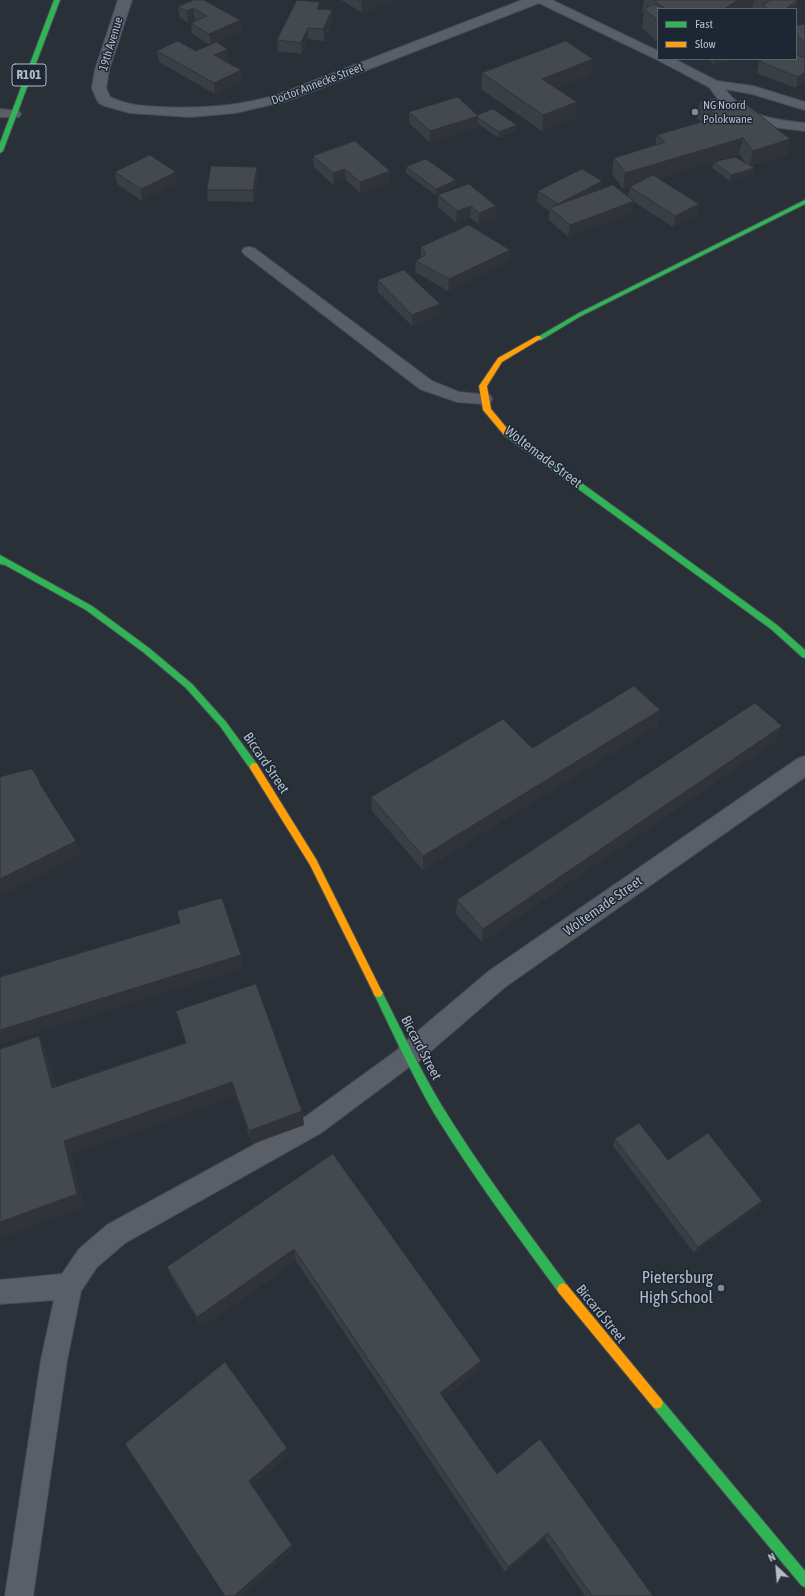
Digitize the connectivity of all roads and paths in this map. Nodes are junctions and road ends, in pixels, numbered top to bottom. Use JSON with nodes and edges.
{"nodes":[{"id":1,"x":58,"y":0,"type":"edge"},
{"id":2,"x":125,"y":0,"type":"edge"},
{"id":3,"x":534,"y":0,"type":"edge"},
{"id":4,"x":543,"y":0,"type":"edge"},
{"id":5,"x":657,"y":56,"type":"edge"},
{"id":6,"x":666,"y":60,"type":"edge"},
{"id":7,"x":714,"y":84,"type":"junction"},
{"id":8,"x":99,"y":88,"type":"joint"},
{"id":9,"x":805,"y":106,"type":"edge"},
{"id":10,"x":0,"y":114,"type":"edge"},
{"id":11,"x":14,"y":114,"type":"junction"},
{"id":12,"x":805,"y":127,"type":"edge"},
{"id":13,"x":0,"y":151,"type":"edge"},
{"id":14,"x":805,"y":202,"type":"edge"},
{"id":15,"x":249,"y":251,"type":"dead end"},
{"id":16,"x":484,"y":399,"type":"junction"},
{"id":17,"x":2,"y":560,"type":"edge"},
{"id":18,"x":805,"y":654,"type":"edge"},
{"id":19,"x":805,"y":766,"type":"edge"},
{"id":20,"x":408,"y":1055,"type":"junction"},
{"id":21,"x":69,"y":1286,"type":"junction"},
{"id":22,"x":0,"y":1292,"type":"edge"},
{"id":23,"x":805,"y":1581,"type":"edge"},
{"id":24,"x":19,"y":1596,"type":"edge"}],
"edges":[{"from":1,"to":11,"type":"street","number":"R101"},
{"from":2,"to":8,"type":"street","name":"19th Avenue"},
{"from":3,"to":8,"type":"street","name":"Doctor Annecke Street"},
{"from":4,"to":5,"type":"lane"},
{"from":6,"to":7,"type":"lane"},
{"from":7,"to":9,"type":"lane"},
{"from":7,"to":12,"type":"lane"},
{"from":10,"to":11,"type":"lane"},
{"from":11,"to":13,"type":"street","number":"R101"},
{"from":14,"to":16,"type":"street"},
{"from":15,"to":16,"type":"lane"},
{"from":16,"to":18,"type":"street","name":"Woltemade Street"},
{"from":17,"to":20,"type":"street","name":"Biccard Street"},
{"from":19,"to":20,"type":"street","name":"Woltemade Street"},
{"from":20,"to":21,"type":"lane"},
{"from":20,"to":23,"type":"street","name":"Biccard Street"},
{"from":21,"to":22,"type":"lane"},
{"from":21,"to":24,"type":"lane"}]}
